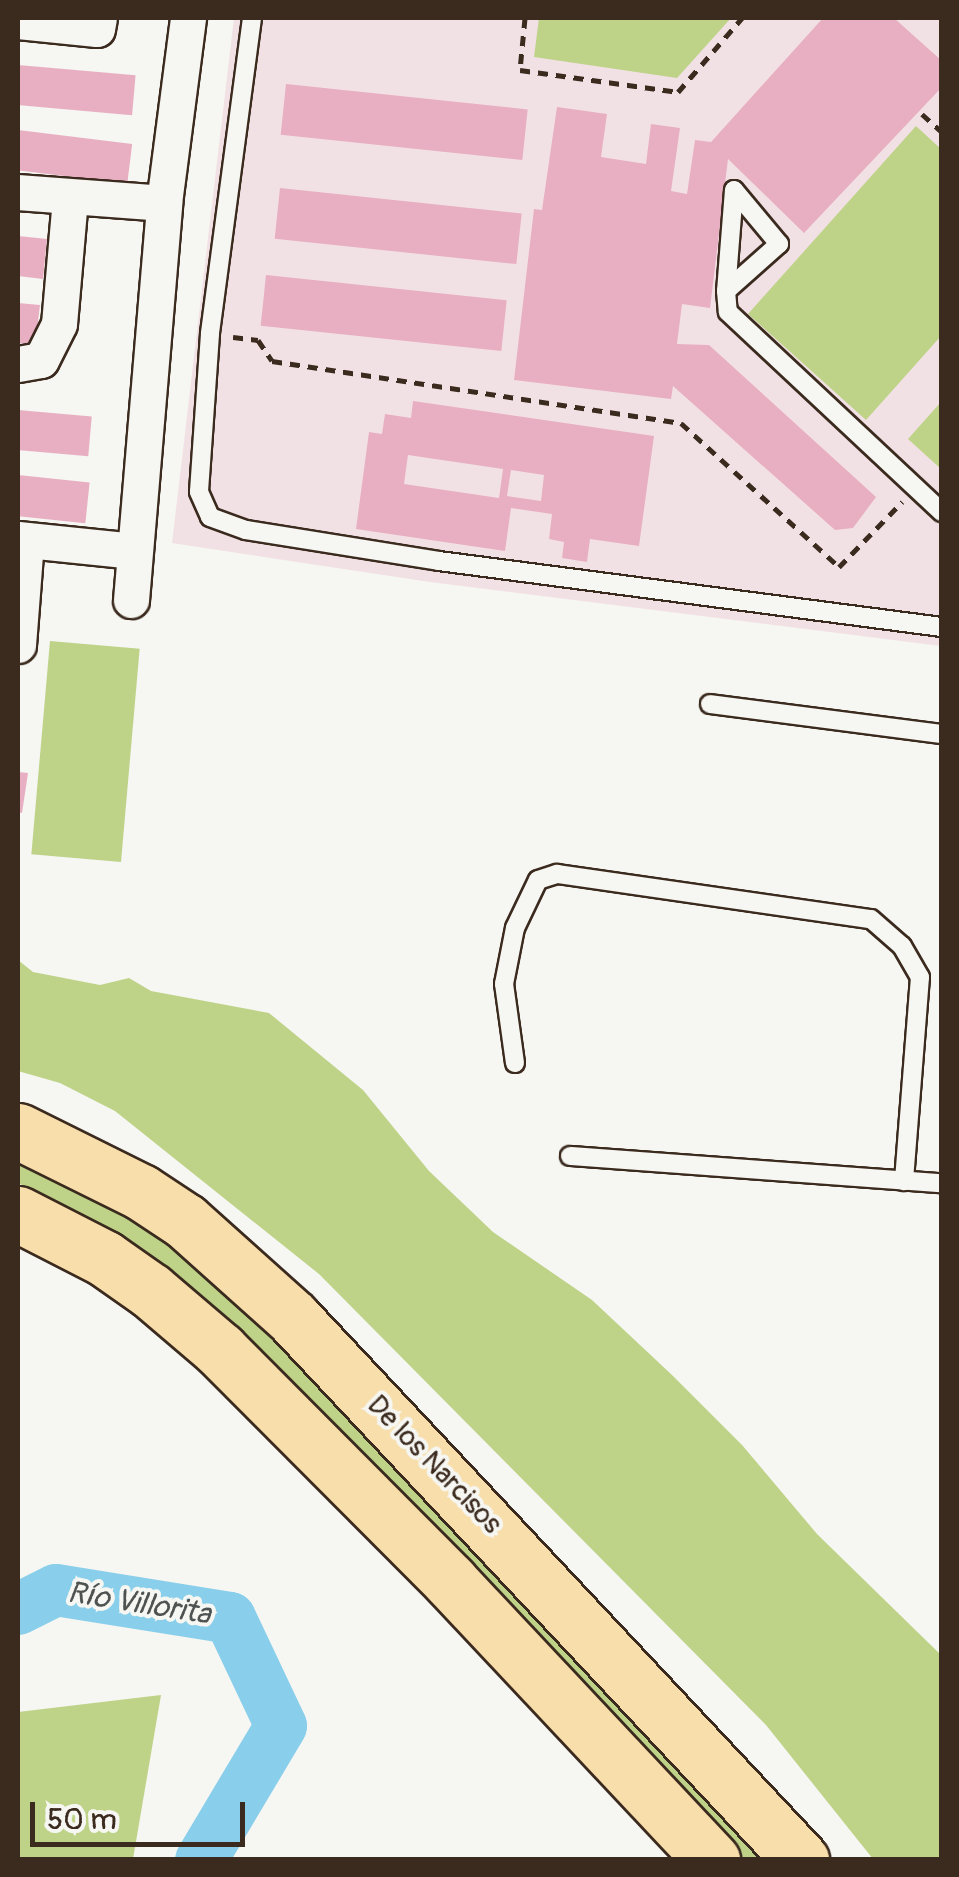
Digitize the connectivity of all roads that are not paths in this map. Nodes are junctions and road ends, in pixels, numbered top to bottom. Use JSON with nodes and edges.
{"nodes":[{"id":1,"x":188,"y":18,"type":"edge"},
{"id":2,"x":252,"y":18,"type":"edge"},
{"id":3,"x":18,"y":20,"type":"edge"},
{"id":4,"x":107,"y":26,"type":"edge"},
{"id":5,"x":18,"y":192,"type":"edge"},
{"id":6,"x":70,"y":198,"type":"junction"},
{"id":7,"x":164,"y":203,"type":"junction"},
{"id":8,"x":726,"y":291,"type":"junction"},
{"id":9,"x":18,"y":364,"type":"edge"},
{"id":10,"x":942,"y":512,"type":"edge"},
{"id":11,"x":22,"y":539,"type":"edge"},
{"id":12,"x":134,"y":551,"type":"junction"},
{"id":13,"x":131,"y":600,"type":"dead end"},
{"id":14,"x":942,"y":627,"type":"edge"},
{"id":15,"x":18,"y":645,"type":"edge"},
{"id":16,"x":710,"y":704,"type":"dead end"},
{"id":17,"x":942,"y":734,"type":"edge"},
{"id":18,"x":515,"y":1063,"type":"dead end"},
{"id":19,"x":18,"y":1131,"type":"edge"},
{"id":20,"x":570,"y":1156,"type":"dead end"},
{"id":21,"x":904,"y":1181,"type":"junction"},
{"id":22,"x":942,"y":1183,"type":"edge"},
{"id":23,"x":18,"y":1214,"type":"edge"},
{"id":24,"x":712,"y":1860,"type":"edge"},
{"id":25,"x":802,"y":1860,"type":"edge"}],
"edges":[{"from":1,"to":7,"type":"street"},
{"from":2,"to":14,"type":"lane"},
{"from":3,"to":4,"type":"street"},
{"from":5,"to":6,"type":"street"},
{"from":6,"to":7,"type":"street"},
{"from":6,"to":9,"type":"street"},
{"from":7,"to":12,"type":"street"},
{"from":8,"to":8,"type":"lane"},
{"from":8,"to":10,"type":"lane"},
{"from":11,"to":12,"type":"street"},
{"from":11,"to":15,"type":"street"},
{"from":12,"to":13,"type":"street"},
{"from":16,"to":17,"type":"lane"},
{"from":18,"to":21,"type":"lane"},
{"from":19,"to":25,"type":"main road","name":"De los Narcisos"},
{"from":20,"to":21,"type":"lane"},
{"from":21,"to":22,"type":"lane"},
{"from":23,"to":24,"type":"main road"}]}
